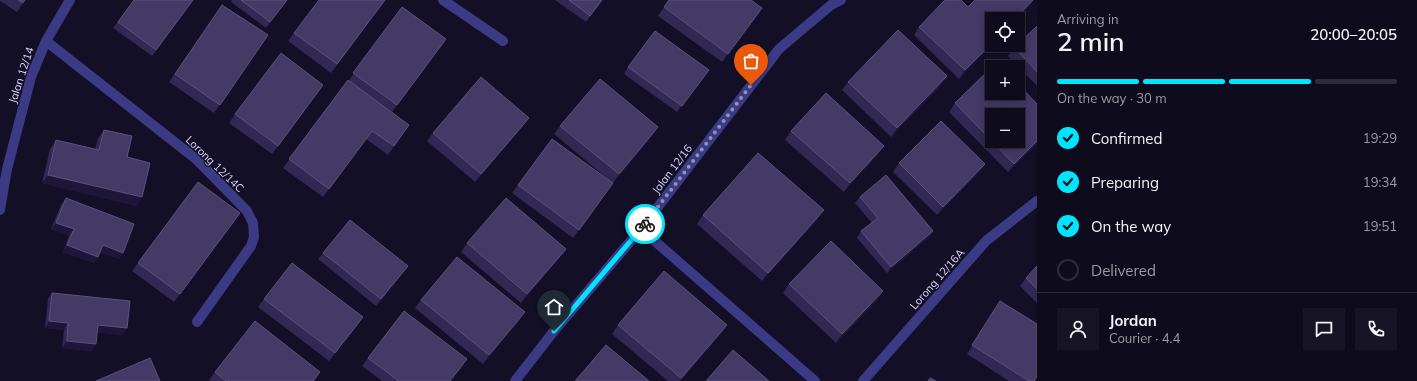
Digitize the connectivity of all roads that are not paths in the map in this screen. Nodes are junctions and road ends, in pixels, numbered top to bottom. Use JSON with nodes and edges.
{"nodes":[{"id":1,"x":70,"y":0,"type":"edge"},
{"id":2,"x":443,"y":0,"type":"edge"},
{"id":3,"x":841,"y":0,"type":"edge"},
{"id":4,"x":46,"y":41,"type":"junction"},
{"id":5,"x":503,"y":41,"type":"dead end"},
{"id":6,"x":1037,"y":201,"type":"edge"},
{"id":7,"x":0,"y":210,"type":"edge"},
{"id":8,"x":641,"y":230,"type":"junction"},
{"id":9,"x":197,"y":322,"type":"dead end"},
{"id":10,"x":515,"y":381,"type":"edge"},
{"id":11,"x":815,"y":381,"type":"edge"},
{"id":12,"x":863,"y":381,"type":"edge"}],
"edges":[{"from":1,"to":4,"type":"street","name":"Jalan 12/14"},
{"from":2,"to":5,"type":"street"},
{"from":3,"to":8,"type":"street","name":"Jalan 12/16"},
{"from":4,"to":7,"type":"street","name":"Jalan 12/14"},
{"from":4,"to":9,"type":"street","name":"Lorong 12/14C"},
{"from":6,"to":12,"type":"street","name":"Lorong 12/16A"},
{"from":8,"to":10,"type":"street","name":"Jalan 12/16"},
{"from":8,"to":11,"type":"street"}]}
